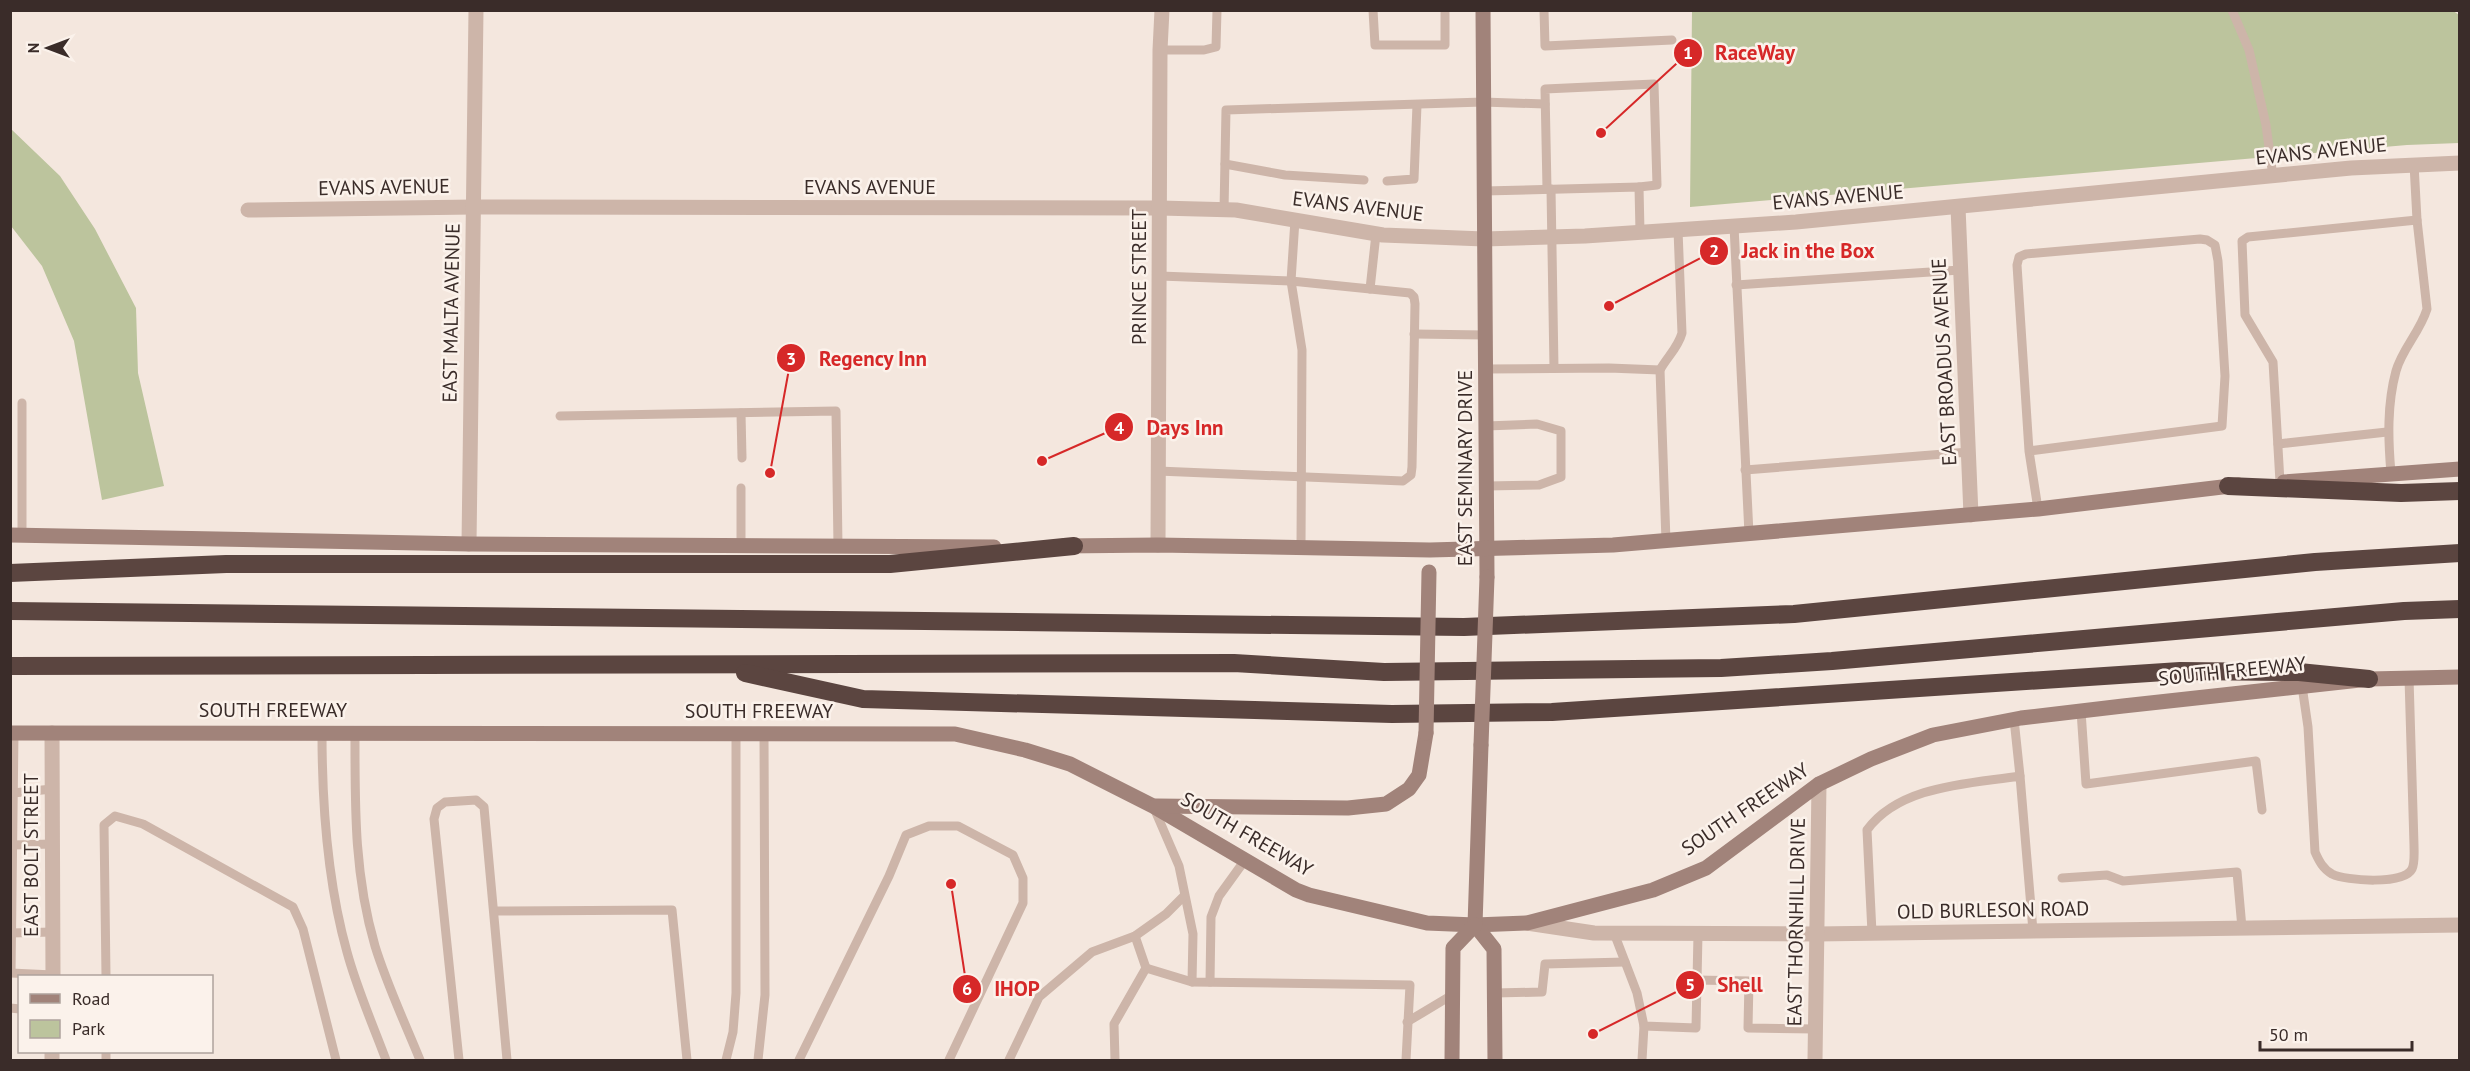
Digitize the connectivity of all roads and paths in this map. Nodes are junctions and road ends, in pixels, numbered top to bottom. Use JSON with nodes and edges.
{"nodes":[{"id":1,"x":476,"y":10,"type":"edge"},
{"id":2,"x":1162,"y":10,"type":"edge"},
{"id":3,"x":1217,"y":10,"type":"edge"},
{"id":4,"x":1373,"y":10,"type":"edge"},
{"id":5,"x":1445,"y":10,"type":"edge"},
{"id":6,"x":1483,"y":10,"type":"edge"},
{"id":7,"x":1544,"y":10,"type":"edge"},
{"id":8,"x":2232,"y":10,"type":"edge"},
{"id":9,"x":1672,"y":40,"type":"dead end"},
{"id":10,"x":1160,"y":50,"type":"junction"},
{"id":11,"x":1483,"y":102,"type":"junction"},
{"id":12,"x":1545,"y":104,"type":"junction"},
{"id":13,"x":1417,"y":105,"type":"junction"},
{"id":14,"x":2460,"y":163,"type":"edge"},
{"id":15,"x":1225,"y":164,"type":"junction"},
{"id":16,"x":2414,"y":164,"type":"junction"},
{"id":17,"x":2273,"y":177,"type":"junction"},
{"id":18,"x":1364,"y":180,"type":"dead end"},
{"id":19,"x":1387,"y":181,"type":"dead end"},
{"id":20,"x":1639,"y":187,"type":"junction"},
{"id":21,"x":1549,"y":189,"type":"junction"},
{"id":22,"x":1484,"y":191,"type":"junction"},
{"id":23,"x":474,"y":207,"type":"junction"},
{"id":24,"x":1958,"y":207,"type":"junction"},
{"id":25,"x":1160,"y":208,"type":"junction"},
{"id":26,"x":248,"y":210,"type":"dead end"},
{"id":27,"x":1224,"y":210,"type":"junction"},
{"id":28,"x":1295,"y":220,"type":"junction"},
{"id":29,"x":2417,"y":220,"type":"junction"},
{"id":30,"x":1734,"y":226,"type":"junction"},
{"id":31,"x":1678,"y":230,"type":"junction"},
{"id":32,"x":1640,"y":232,"type":"junction"},
{"id":33,"x":1376,"y":234,"type":"junction"},
{"id":34,"x":1552,"y":237,"type":"junction"},
{"id":35,"x":1484,"y":239,"type":"junction"},
{"id":36,"x":1960,"y":270,"type":"junction"},
{"id":37,"x":1160,"y":276,"type":"junction"},
{"id":38,"x":1291,"y":281,"type":"junction"},
{"id":39,"x":1736,"y":285,"type":"junction"},
{"id":40,"x":1370,"y":289,"type":"junction"},
{"id":41,"x":1414,"y":334,"type":"junction"},
{"id":42,"x":1485,"y":335,"type":"junction"},
{"id":43,"x":1554,"y":368,"type":"junction"},
{"id":44,"x":1486,"y":369,"type":"junction"},
{"id":45,"x":1660,"y":370,"type":"junction"},
{"id":46,"x":22,"y":403,"type":"dead end"},
{"id":47,"x":741,"y":412,"type":"junction"},
{"id":48,"x":560,"y":417,"type":"dead end"},
{"id":49,"x":1486,"y":426,"type":"junction"},
{"id":50,"x":2387,"y":432,"type":"junction"},
{"id":51,"x":2278,"y":444,"type":"junction"},
{"id":52,"x":1969,"y":452,"type":"junction"},
{"id":53,"x":2029,"y":452,"type":"junction"},
{"id":54,"x":742,"y":458,"type":"dead end"},
{"id":55,"x":2460,"y":469,"type":"edge"},
{"id":56,"x":1745,"y":470,"type":"junction"},
{"id":57,"x":1158,"y":471,"type":"junction"},
{"id":58,"x":2391,"y":473,"type":"junction"},
{"id":59,"x":1302,"y":477,"type":"junction"},
{"id":60,"x":2280,"y":482,"type":"junction"},
{"id":61,"x":1487,"y":486,"type":"junction"},
{"id":62,"x":2228,"y":486,"type":"junction"},
{"id":63,"x":741,"y":488,"type":"dead end"},
{"id":64,"x":2460,"y":491,"type":"edge"},
{"id":65,"x":2038,"y":509,"type":"junction"},
{"id":66,"x":1971,"y":515,"type":"junction"},
{"id":67,"x":1749,"y":534,"type":"junction"},
{"id":68,"x":16,"y":536,"type":"edge"},
{"id":69,"x":1666,"y":541,"type":"junction"},
{"id":70,"x":469,"y":544,"type":"junction"},
{"id":71,"x":1158,"y":544,"type":"junction"},
{"id":72,"x":741,"y":545,"type":"junction"},
{"id":73,"x":838,"y":546,"type":"junction"},
{"id":74,"x":1074,"y":546,"type":"junction"},
{"id":75,"x":1301,"y":547,"type":"junction"},
{"id":76,"x":1488,"y":548,"type":"junction"},
{"id":77,"x":1430,"y":550,"type":"junction"},
{"id":78,"x":2460,"y":553,"type":"edge"},
{"id":79,"x":10,"y":573,"type":"edge"},
{"id":80,"x":2460,"y":609,"type":"edge"},
{"id":81,"x":10,"y":611,"type":"edge"},
{"id":82,"x":711,"y":665,"type":"junction"},
{"id":83,"x":10,"y":666,"type":"edge"},
{"id":84,"x":2460,"y":676,"type":"edge"},
{"id":85,"x":2409,"y":678,"type":"junction"},
{"id":86,"x":2369,"y":679,"type":"junction"},
{"id":87,"x":2302,"y":686,"type":"junction"},
{"id":88,"x":2081,"y":711,"type":"junction"},
{"id":89,"x":2014,"y":719,"type":"junction"},
{"id":90,"x":12,"y":733,"type":"edge"},
{"id":91,"x":52,"y":733,"type":"junction"},
{"id":92,"x":322,"y":733,"type":"junction"},
{"id":93,"x":355,"y":733,"type":"junction"},
{"id":94,"x":736,"y":734,"type":"junction"},
{"id":95,"x":764,"y":734,"type":"junction"},
{"id":96,"x":2020,"y":776,"type":"junction"},
{"id":97,"x":1819,"y":784,"type":"junction"},
{"id":98,"x":52,"y":789,"type":"junction"},
{"id":99,"x":13,"y":793,"type":"junction"},
{"id":100,"x":1153,"y":806,"type":"junction"},
{"id":101,"x":2262,"y":810,"type":"dead end"},
{"id":102,"x":52,"y":844,"type":"junction"},
{"id":103,"x":12,"y":846,"type":"junction"},
{"id":104,"x":1245,"y":860,"type":"junction"},
{"id":105,"x":2062,"y":878,"type":"dead end"},
{"id":106,"x":1184,"y":896,"type":"junction"},
{"id":107,"x":494,"y":911,"type":"junction"},
{"id":108,"x":1527,"y":923,"type":"junction"},
{"id":109,"x":1475,"y":925,"type":"junction"},
{"id":110,"x":2460,"y":925,"type":"edge"},
{"id":111,"x":2242,"y":928,"type":"junction"},
{"id":112,"x":2033,"y":931,"type":"junction"},
{"id":113,"x":52,"y":932,"type":"junction"},
{"id":114,"x":11,"y":933,"type":"edge"},
{"id":115,"x":1614,"y":933,"type":"junction"},
{"id":116,"x":1872,"y":933,"type":"junction"},
{"id":117,"x":1698,"y":934,"type":"junction"},
{"id":118,"x":1816,"y":934,"type":"junction"},
{"id":119,"x":1135,"y":936,"type":"junction"},
{"id":120,"x":1625,"y":962,"type":"junction"},
{"id":121,"x":1146,"y":968,"type":"junction"},
{"id":122,"x":11,"y":973,"type":"edge"},
{"id":123,"x":39,"y":975,"type":"edge"},
{"id":124,"x":53,"y":975,"type":"edge"},
{"id":125,"x":106,"y":975,"type":"edge"},
{"id":126,"x":1696,"y":980,"type":"junction"},
{"id":127,"x":1192,"y":982,"type":"junction"},
{"id":128,"x":1210,"y":982,"type":"junction"},
{"id":129,"x":1495,"y":993,"type":"junction"},
{"id":130,"x":1452,"y":995,"type":"junction"},
{"id":131,"x":1407,"y":1022,"type":"junction"},
{"id":132,"x":1644,"y":1026,"type":"junction"},
{"id":133,"x":1815,"y":1029,"type":"junction"},
{"id":134,"x":336,"y":1060,"type":"edge"},
{"id":135,"x":386,"y":1060,"type":"edge"},
{"id":136,"x":420,"y":1060,"type":"edge"},
{"id":137,"x":459,"y":1060,"type":"edge"},
{"id":138,"x":507,"y":1060,"type":"edge"},
{"id":139,"x":687,"y":1060,"type":"edge"},
{"id":140,"x":726,"y":1060,"type":"edge"},
{"id":141,"x":758,"y":1060,"type":"edge"},
{"id":142,"x":799,"y":1060,"type":"edge"},
{"id":143,"x":949,"y":1060,"type":"edge"},
{"id":144,"x":1009,"y":1060,"type":"edge"},
{"id":145,"x":1115,"y":1060,"type":"edge"},
{"id":146,"x":1406,"y":1060,"type":"edge"},
{"id":147,"x":1452,"y":1060,"type":"edge"},
{"id":148,"x":1496,"y":1060,"type":"edge"},
{"id":149,"x":1642,"y":1060,"type":"edge"},
{"id":150,"x":1815,"y":1060,"type":"edge"}],
"edges":[{"from":1,"to":23,"type":"street","name":"EAST MALTA AVENUE"},
{"from":2,"to":10,"type":"street","name":"PRINCE STREET"},
{"from":3,"to":10,"type":"lane"},
{"from":4,"to":5,"type":"lane"},
{"from":6,"to":11,"type":"main road","name":"EAST SEMINARY DRIVE"},
{"from":7,"to":9,"type":"lane"},
{"from":8,"to":17,"type":"lane"},
{"from":10,"to":25,"type":"street","name":"PRINCE STREET"},
{"from":11,"to":12,"type":"lane"},
{"from":11,"to":13,"type":"lane"},
{"from":11,"to":22,"type":"main road","name":"EAST SEMINARY DRIVE"},
{"from":12,"to":20,"type":"lane"},
{"from":12,"to":21,"type":"lane"},
{"from":13,"to":15,"type":"lane"},
{"from":13,"to":19,"type":"lane"},
{"from":14,"to":16,"type":"street","name":"EVANS AVENUE"},
{"from":15,"to":18,"type":"lane"},
{"from":15,"to":27,"type":"lane"},
{"from":16,"to":17,"type":"street","name":"EVANS AVENUE"},
{"from":16,"to":29,"type":"lane"},
{"from":17,"to":24,"type":"street","name":"EVANS AVENUE"},
{"from":20,"to":21,"type":"lane"},
{"from":20,"to":32,"type":"lane"},
{"from":21,"to":22,"type":"lane"},
{"from":21,"to":34,"type":"lane"},
{"from":22,"to":35,"type":"main road","name":"EAST SEMINARY DRIVE"},
{"from":23,"to":25,"type":"street","name":"EVANS AVENUE"},
{"from":23,"to":26,"type":"street","name":"EVANS AVENUE"},
{"from":23,"to":70,"type":"street","name":"EAST MALTA AVENUE"},
{"from":24,"to":30,"type":"street","name":"EVANS AVENUE"},
{"from":24,"to":36,"type":"street","name":"EAST BROADUS AVENUE"},
{"from":25,"to":27,"type":"street","name":"EVANS AVENUE"},
{"from":25,"to":37,"type":"street","name":"PRINCE STREET"},
{"from":27,"to":28,"type":"street","name":"EVANS AVENUE"},
{"from":28,"to":33,"type":"street","name":"EVANS AVENUE"},
{"from":28,"to":38,"type":"lane"},
{"from":29,"to":50,"type":"lane"},
{"from":29,"to":51,"type":"lane"},
{"from":30,"to":31,"type":"street","name":"EVANS AVENUE"},
{"from":30,"to":39,"type":"lane"},
{"from":31,"to":32,"type":"street","name":"EVANS AVENUE"},
{"from":31,"to":45,"type":"lane"},
{"from":32,"to":34,"type":"street","name":"EVANS AVENUE"},
{"from":33,"to":35,"type":"street","name":"EVANS AVENUE"},
{"from":33,"to":40,"type":"lane"},
{"from":34,"to":35,"type":"street","name":"EVANS AVENUE"},
{"from":34,"to":43,"type":"lane"},
{"from":35,"to":42,"type":"main road","name":"EAST SEMINARY DRIVE"},
{"from":36,"to":39,"type":"lane"},
{"from":36,"to":52,"type":"street","name":"EAST BROADUS AVENUE"},
{"from":37,"to":38,"type":"lane"},
{"from":37,"to":57,"type":"street","name":"PRINCE STREET"},
{"from":38,"to":40,"type":"lane"},
{"from":38,"to":59,"type":"lane"},
{"from":39,"to":56,"type":"lane"},
{"from":40,"to":41,"type":"lane"},
{"from":41,"to":42,"type":"lane"},
{"from":41,"to":59,"type":"lane"},
{"from":42,"to":44,"type":"main road","name":"EAST SEMINARY DRIVE"},
{"from":43,"to":44,"type":"lane"},
{"from":43,"to":45,"type":"lane"},
{"from":44,"to":49,"type":"main road","name":"EAST SEMINARY DRIVE"},
{"from":45,"to":69,"type":"lane"},
{"from":46,"to":68,"type":"lane"},
{"from":47,"to":48,"type":"lane"},
{"from":47,"to":54,"type":"lane"},
{"from":47,"to":73,"type":"lane"},
{"from":49,"to":61,"type":"main road","name":"EAST SEMINARY DRIVE"},
{"from":49,"to":61,"type":"lane"},
{"from":50,"to":51,"type":"lane"},
{"from":50,"to":58,"type":"lane"},
{"from":51,"to":60,"type":"lane"},
{"from":52,"to":56,"type":"lane"},
{"from":52,"to":66,"type":"street","name":"EAST BROADUS AVENUE"},
{"from":53,"to":53,"type":"lane"},
{"from":53,"to":65,"type":"lane"},
{"from":55,"to":58,"type":"main road"},
{"from":56,"to":67,"type":"lane"},
{"from":57,"to":59,"type":"lane"},
{"from":57,"to":71,"type":"street","name":"PRINCE STREET"},
{"from":58,"to":60,"type":"main road"},
{"from":59,"to":75,"type":"lane"},
{"from":60,"to":62,"type":"main road"},
{"from":61,"to":76,"type":"main road","name":"EAST SEMINARY DRIVE"},
{"from":62,"to":64,"type":"highway"},
{"from":62,"to":65,"type":"main road"},
{"from":63,"to":72,"type":"lane"},
{"from":65,"to":66,"type":"main road"},
{"from":66,"to":67,"type":"main road"},
{"from":67,"to":69,"type":"main road"},
{"from":68,"to":70,"type":"main road"},
{"from":69,"to":76,"type":"main road"},
{"from":70,"to":72,"type":"main road"},
{"from":71,"to":74,"type":"main road"},
{"from":71,"to":75,"type":"main road"},
{"from":72,"to":73,"type":"main road"},
{"from":73,"to":74,"type":"main road"},
{"from":74,"to":79,"type":"highway"},
{"from":75,"to":77,"type":"main road"},
{"from":76,"to":77,"type":"main road"},
{"from":76,"to":109,"type":"main road","name":"EAST SEMINARY DRIVE","bridge":true},
{"from":77,"to":100,"type":"main road","bridge":true},
{"from":78,"to":81,"type":"highway"},
{"from":80,"to":82,"type":"highway"},
{"from":82,"to":83,"type":"highway"},
{"from":82,"to":86,"type":"highway"},
{"from":84,"to":85,"type":"main road","name":"SOUTH FREEWAY"},
{"from":85,"to":86,"type":"main road","name":"SOUTH FREEWAY"},
{"from":85,"to":87,"type":"lane"},
{"from":86,"to":87,"type":"main road","name":"SOUTH FREEWAY"},
{"from":87,"to":88,"type":"main road","name":"SOUTH FREEWAY"},
{"from":88,"to":89,"type":"main road","name":"SOUTH FREEWAY"},
{"from":88,"to":101,"type":"lane"},
{"from":89,"to":96,"type":"lane"},
{"from":89,"to":97,"type":"main road","name":"SOUTH FREEWAY"},
{"from":90,"to":91,"type":"main road","name":"SOUTH FREEWAY"},
{"from":90,"to":99,"type":"lane"},
{"from":91,"to":92,"type":"main road","name":"SOUTH FREEWAY"},
{"from":91,"to":98,"type":"street","name":"EAST BOLT STREET"},
{"from":92,"to":93,"type":"main road","name":"SOUTH FREEWAY"},
{"from":92,"to":135,"type":"lane"},
{"from":93,"to":94,"type":"main road","name":"SOUTH FREEWAY"},
{"from":93,"to":136,"type":"lane"},
{"from":94,"to":95,"type":"main road","name":"SOUTH FREEWAY"},
{"from":94,"to":140,"type":"lane"},
{"from":95,"to":100,"type":"main road","name":"SOUTH FREEWAY"},
{"from":95,"to":141,"type":"lane"},
{"from":96,"to":112,"type":"lane"},
{"from":96,"to":116,"type":"lane"},
{"from":97,"to":108,"type":"main road","name":"SOUTH FREEWAY"},
{"from":97,"to":118,"type":"street","name":"EAST THORNHILL DRIVE"},
{"from":98,"to":99,"type":"lane"},
{"from":98,"to":102,"type":"street","name":"EAST BOLT STREET"},
{"from":99,"to":103,"type":"lane"},
{"from":100,"to":104,"type":"main road","name":"SOUTH FREEWAY"},
{"from":100,"to":106,"type":"lane"},
{"from":102,"to":103,"type":"lane"},
{"from":102,"to":113,"type":"street","name":"EAST BOLT STREET"},
{"from":103,"to":114,"type":"lane"},
{"from":104,"to":109,"type":"main road","name":"SOUTH FREEWAY"},
{"from":104,"to":128,"type":"lane"},
{"from":105,"to":111,"type":"lane"},
{"from":106,"to":119,"type":"lane"},
{"from":106,"to":127,"type":"lane"},
{"from":107,"to":137,"type":"lane"},
{"from":107,"to":138,"type":"lane"},
{"from":107,"to":139,"type":"lane"},
{"from":108,"to":109,"type":"main road","name":"SOUTH FREEWAY"},
{"from":108,"to":115,"type":"street","name":"OLD BURLESON ROAD"},
{"from":109,"to":129,"type":"main road"},
{"from":109,"to":130,"type":"main road"},
{"from":110,"to":111,"type":"street","name":"OLD BURLESON ROAD"},
{"from":111,"to":112,"type":"street","name":"OLD BURLESON ROAD"},
{"from":112,"to":116,"type":"street","name":"OLD BURLESON ROAD"},
{"from":113,"to":114,"type":"lane"},
{"from":113,"to":124,"type":"street","name":"EAST BOLT STREET"},
{"from":114,"to":122,"type":"lane"},
{"from":115,"to":117,"type":"street","name":"OLD BURLESON ROAD"},
{"from":115,"to":120,"type":"lane"},
{"from":116,"to":118,"type":"street","name":"OLD BURLESON ROAD"},
{"from":117,"to":118,"type":"street","name":"OLD BURLESON ROAD"},
{"from":117,"to":126,"type":"lane"},
{"from":118,"to":133,"type":"street","name":"EAST THORNHILL DRIVE"},
{"from":119,"to":121,"type":"lane"},
{"from":119,"to":144,"type":"lane"},
{"from":120,"to":129,"type":"lane"},
{"from":120,"to":132,"type":"lane"},
{"from":121,"to":127,"type":"lane"},
{"from":121,"to":145,"type":"lane"},
{"from":122,"to":123,"type":"lane"},
{"from":125,"to":134,"type":"lane"},
{"from":126,"to":132,"type":"lane"},
{"from":126,"to":133,"type":"lane"},
{"from":127,"to":128,"type":"lane"},
{"from":128,"to":131,"type":"lane"},
{"from":129,"to":148,"type":"main road"},
{"from":130,"to":131,"type":"lane"},
{"from":130,"to":147,"type":"main road"},
{"from":131,"to":146,"type":"lane"},
{"from":132,"to":149,"type":"lane"},
{"from":133,"to":150,"type":"street","name":"EAST THORNHILL DRIVE"},
{"from":142,"to":143,"type":"lane"}]}
